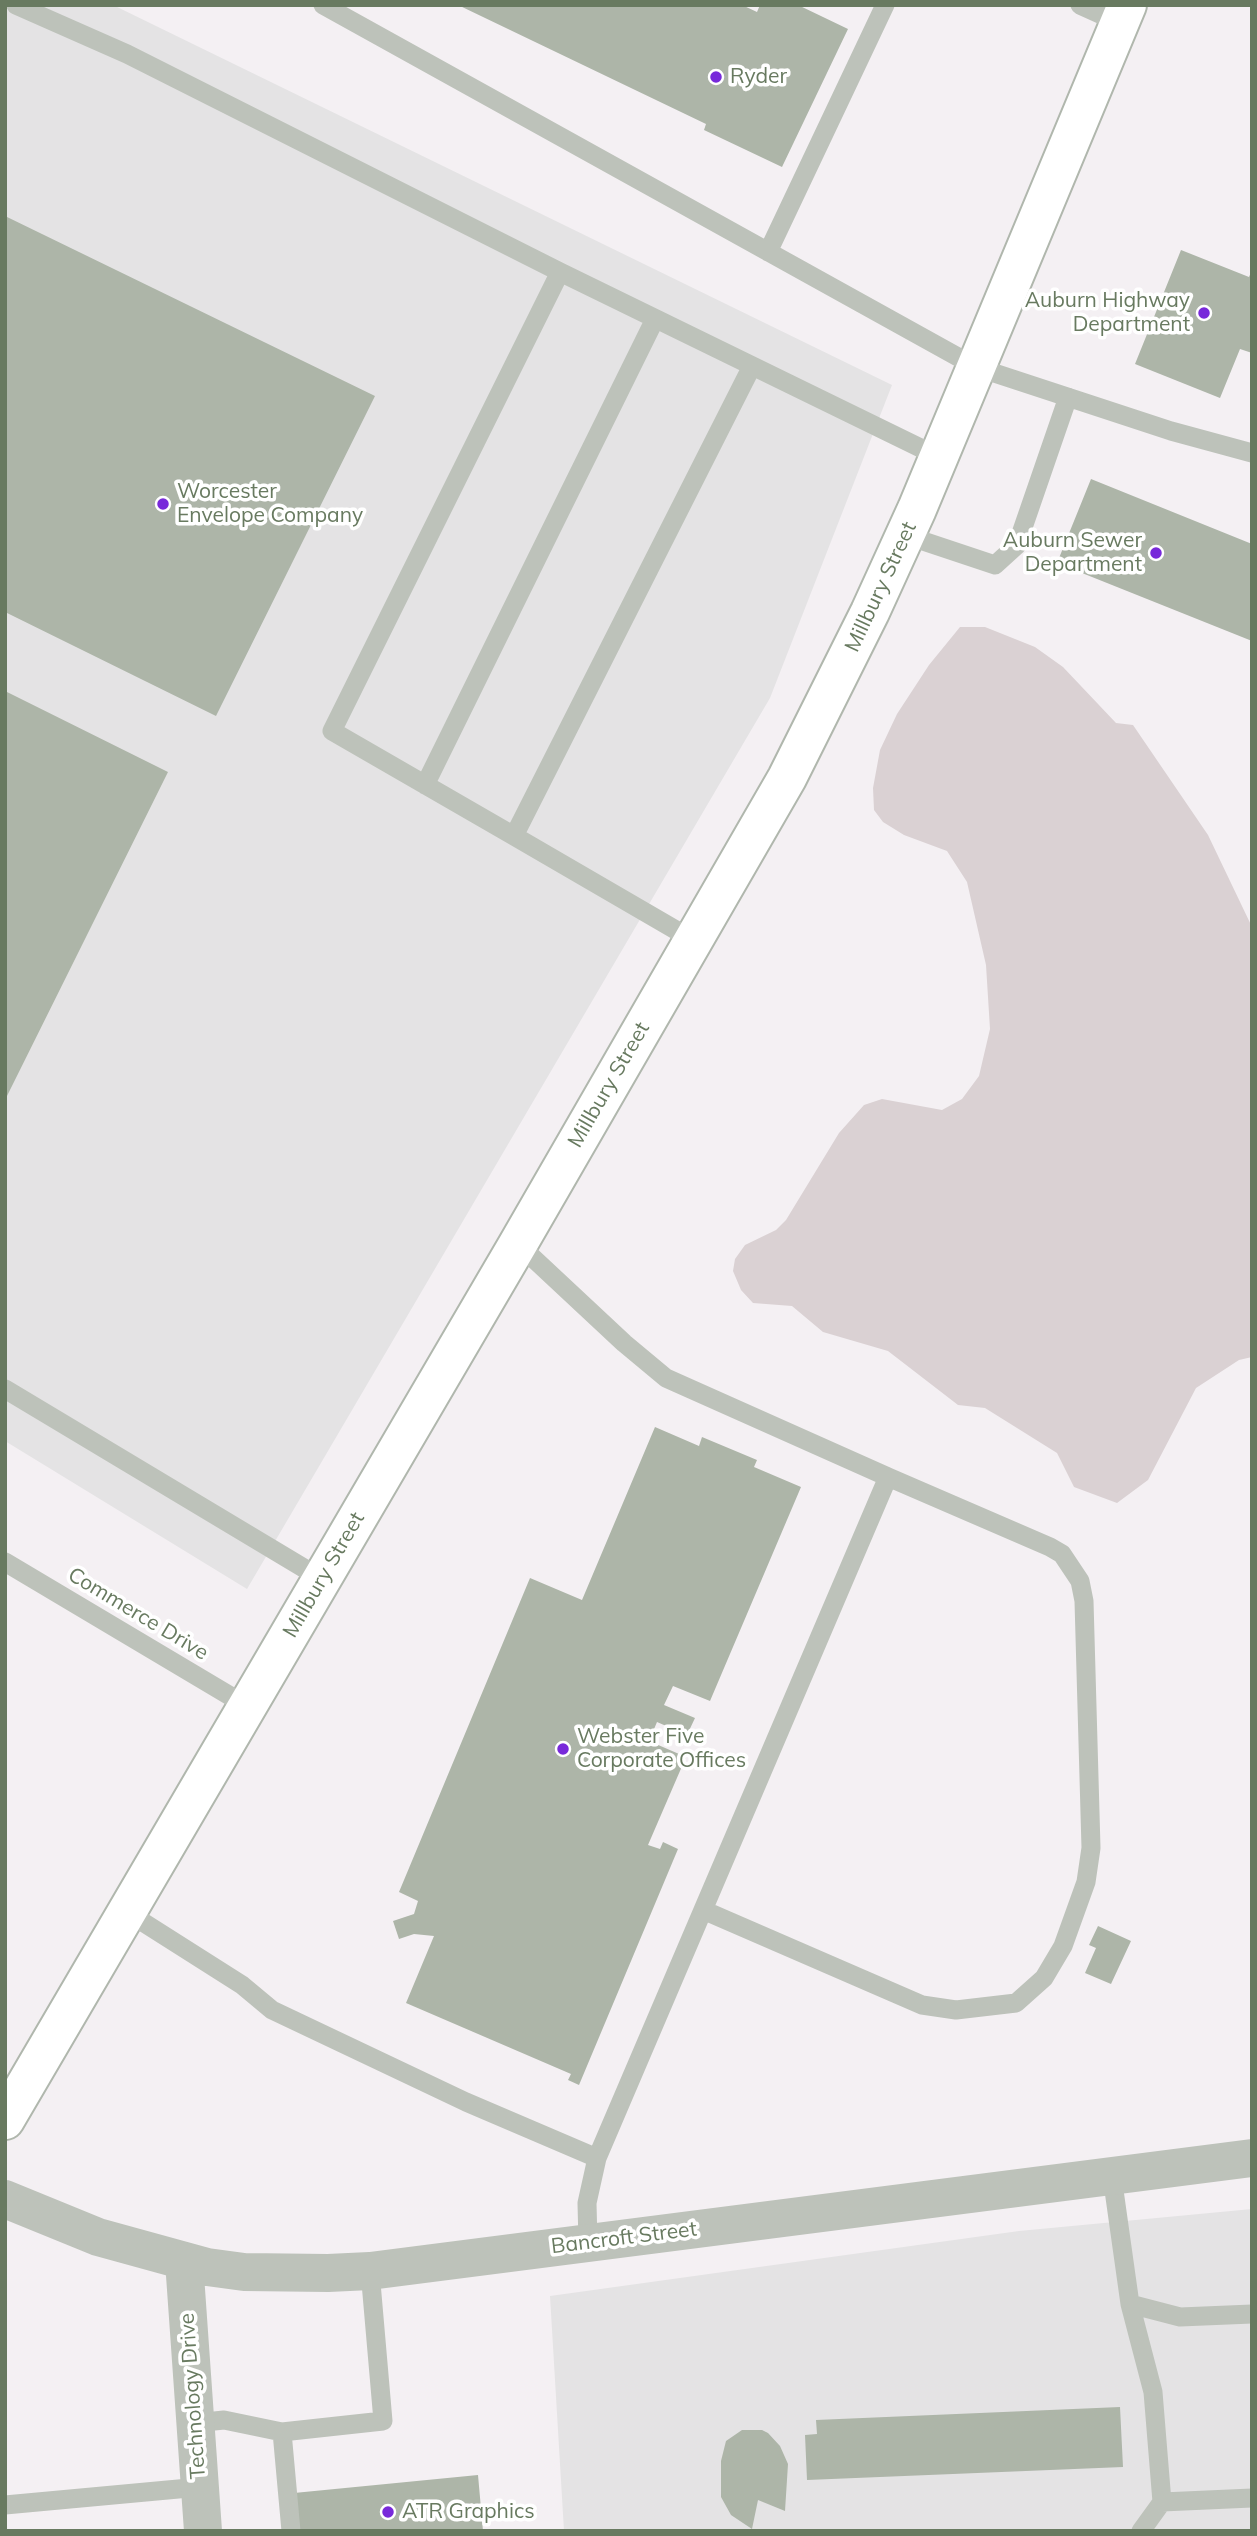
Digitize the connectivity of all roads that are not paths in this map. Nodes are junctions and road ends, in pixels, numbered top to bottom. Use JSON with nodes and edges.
{"nodes":[{"id":1,"x":16,"y":5,"type":"edge"},
{"id":2,"x":323,"y":5,"type":"edge"},
{"id":3,"x":885,"y":5,"type":"edge"},
{"id":4,"x":1080,"y":5,"type":"edge"},
{"id":5,"x":1124,"y":14,"type":"edge"},
{"id":6,"x":768,"y":251,"type":"junction"},
{"id":7,"x":560,"y":272,"type":"junction"},
{"id":8,"x":655,"y":319,"type":"junction"},
{"id":9,"x":752,"y":366,"type":"junction"},
{"id":10,"x":976,"y":367,"type":"junction"},
{"id":11,"x":1068,"y":397,"type":"junction"},
{"id":12,"x":1252,"y":453,"type":"edge"},
{"id":13,"x":939,"y":457,"type":"junction"},
{"id":14,"x":905,"y":535,"type":"junction"},
{"id":15,"x":425,"y":785,"type":"junction"},
{"id":16,"x":514,"y":835,"type":"junction"},
{"id":17,"x":693,"y":940,"type":"junction"},
{"id":18,"x":518,"y":1244,"type":"junction"},
{"id":19,"x":5,"y":1389,"type":"edge"},
{"id":20,"x":888,"y":1477,"type":"junction"},
{"id":21,"x":5,"y":1562,"type":"edge"},
{"id":22,"x":322,"y":1578,"type":"junction"},
{"id":23,"x":247,"y":1706,"type":"junction"},
{"id":24,"x":703,"y":1910,"type":"junction"},
{"id":25,"x":127,"y":1912,"type":"junction"},
{"id":26,"x":5,"y":2120,"type":"edge"},
{"id":27,"x":597,"y":2158,"type":"junction"},
{"id":28,"x":1252,"y":2158,"type":"edge"},
{"id":29,"x":1112,"y":2176,"type":"junction"},
{"id":30,"x":5,"y":2199,"type":"edge"},
{"id":31,"x":587,"y":2243,"type":"junction"},
{"id":32,"x":184,"y":2261,"type":"junction"},
{"id":33,"x":370,"y":2271,"type":"junction"},
{"id":34,"x":1130,"y":2304,"type":"junction"},
{"id":35,"x":1252,"y":2314,"type":"edge"},
{"id":36,"x":195,"y":2423,"type":"junction"},
{"id":37,"x":282,"y":2432,"type":"junction"},
{"id":38,"x":200,"y":2487,"type":"junction"},
{"id":39,"x":1252,"y":2498,"type":"edge"},
{"id":40,"x":1162,"y":2502,"type":"junction"},
{"id":41,"x":5,"y":2505,"type":"edge"},
{"id":42,"x":203,"y":2531,"type":"edge"},
{"id":43,"x":290,"y":2531,"type":"edge"},
{"id":44,"x":1141,"y":2531,"type":"edge"}],
"edges":[{"from":1,"to":7,"type":"lane"},
{"from":2,"to":6,"type":"lane"},
{"from":3,"to":6,"type":"lane"},
{"from":4,"to":5,"type":"lane"},
{"from":5,"to":10,"type":"street","name":"Millbury Street"},
{"from":6,"to":10,"type":"lane"},
{"from":7,"to":8,"type":"lane"},
{"from":7,"to":15,"type":"lane"},
{"from":8,"to":9,"type":"lane"},
{"from":8,"to":15,"type":"lane"},
{"from":9,"to":13,"type":"lane"},
{"from":9,"to":16,"type":"lane"},
{"from":10,"to":11,"type":"lane"},
{"from":10,"to":13,"type":"street","name":"Millbury Street"},
{"from":11,"to":12,"type":"lane"},
{"from":11,"to":14,"type":"lane"},
{"from":13,"to":14,"type":"street","name":"Millbury Street"},
{"from":14,"to":17,"type":"street","name":"Millbury Street"},
{"from":15,"to":16,"type":"lane"},
{"from":16,"to":17,"type":"lane"},
{"from":17,"to":18,"type":"street","name":"Millbury Street"},
{"from":18,"to":20,"type":"lane"},
{"from":18,"to":22,"type":"street","name":"Millbury Street"},
{"from":19,"to":22,"type":"lane"},
{"from":20,"to":24,"type":"lane"},
{"from":20,"to":24,"type":"lane"},
{"from":21,"to":23,"type":"lane","name":"Commerce Drive"},
{"from":22,"to":23,"type":"street","name":"Millbury Street"},
{"from":23,"to":25,"type":"street","name":"Millbury Street"},
{"from":24,"to":27,"type":"lane"},
{"from":25,"to":26,"type":"street","name":"Millbury Street"},
{"from":25,"to":27,"type":"lane"},
{"from":27,"to":31,"type":"lane"},
{"from":28,"to":29,"type":"street","name":"Bancroft Street"},
{"from":29,"to":31,"type":"street","name":"Bancroft Street"},
{"from":29,"to":34,"type":"lane"},
{"from":30,"to":32,"type":"street","name":"Bancroft Street"},
{"from":31,"to":33,"type":"street","name":"Bancroft Street"},
{"from":32,"to":33,"type":"street","name":"Bancroft Street"},
{"from":32,"to":36,"type":"street","name":"Technology Drive"},
{"from":33,"to":37,"type":"lane"},
{"from":34,"to":35,"type":"lane"},
{"from":34,"to":40,"type":"lane"},
{"from":36,"to":37,"type":"lane"},
{"from":36,"to":38,"type":"street","name":"Technology Drive"},
{"from":37,"to":43,"type":"lane"},
{"from":38,"to":41,"type":"lane"},
{"from":38,"to":42,"type":"street","name":"Technology Drive"},
{"from":39,"to":40,"type":"lane"},
{"from":40,"to":44,"type":"lane"}]}
